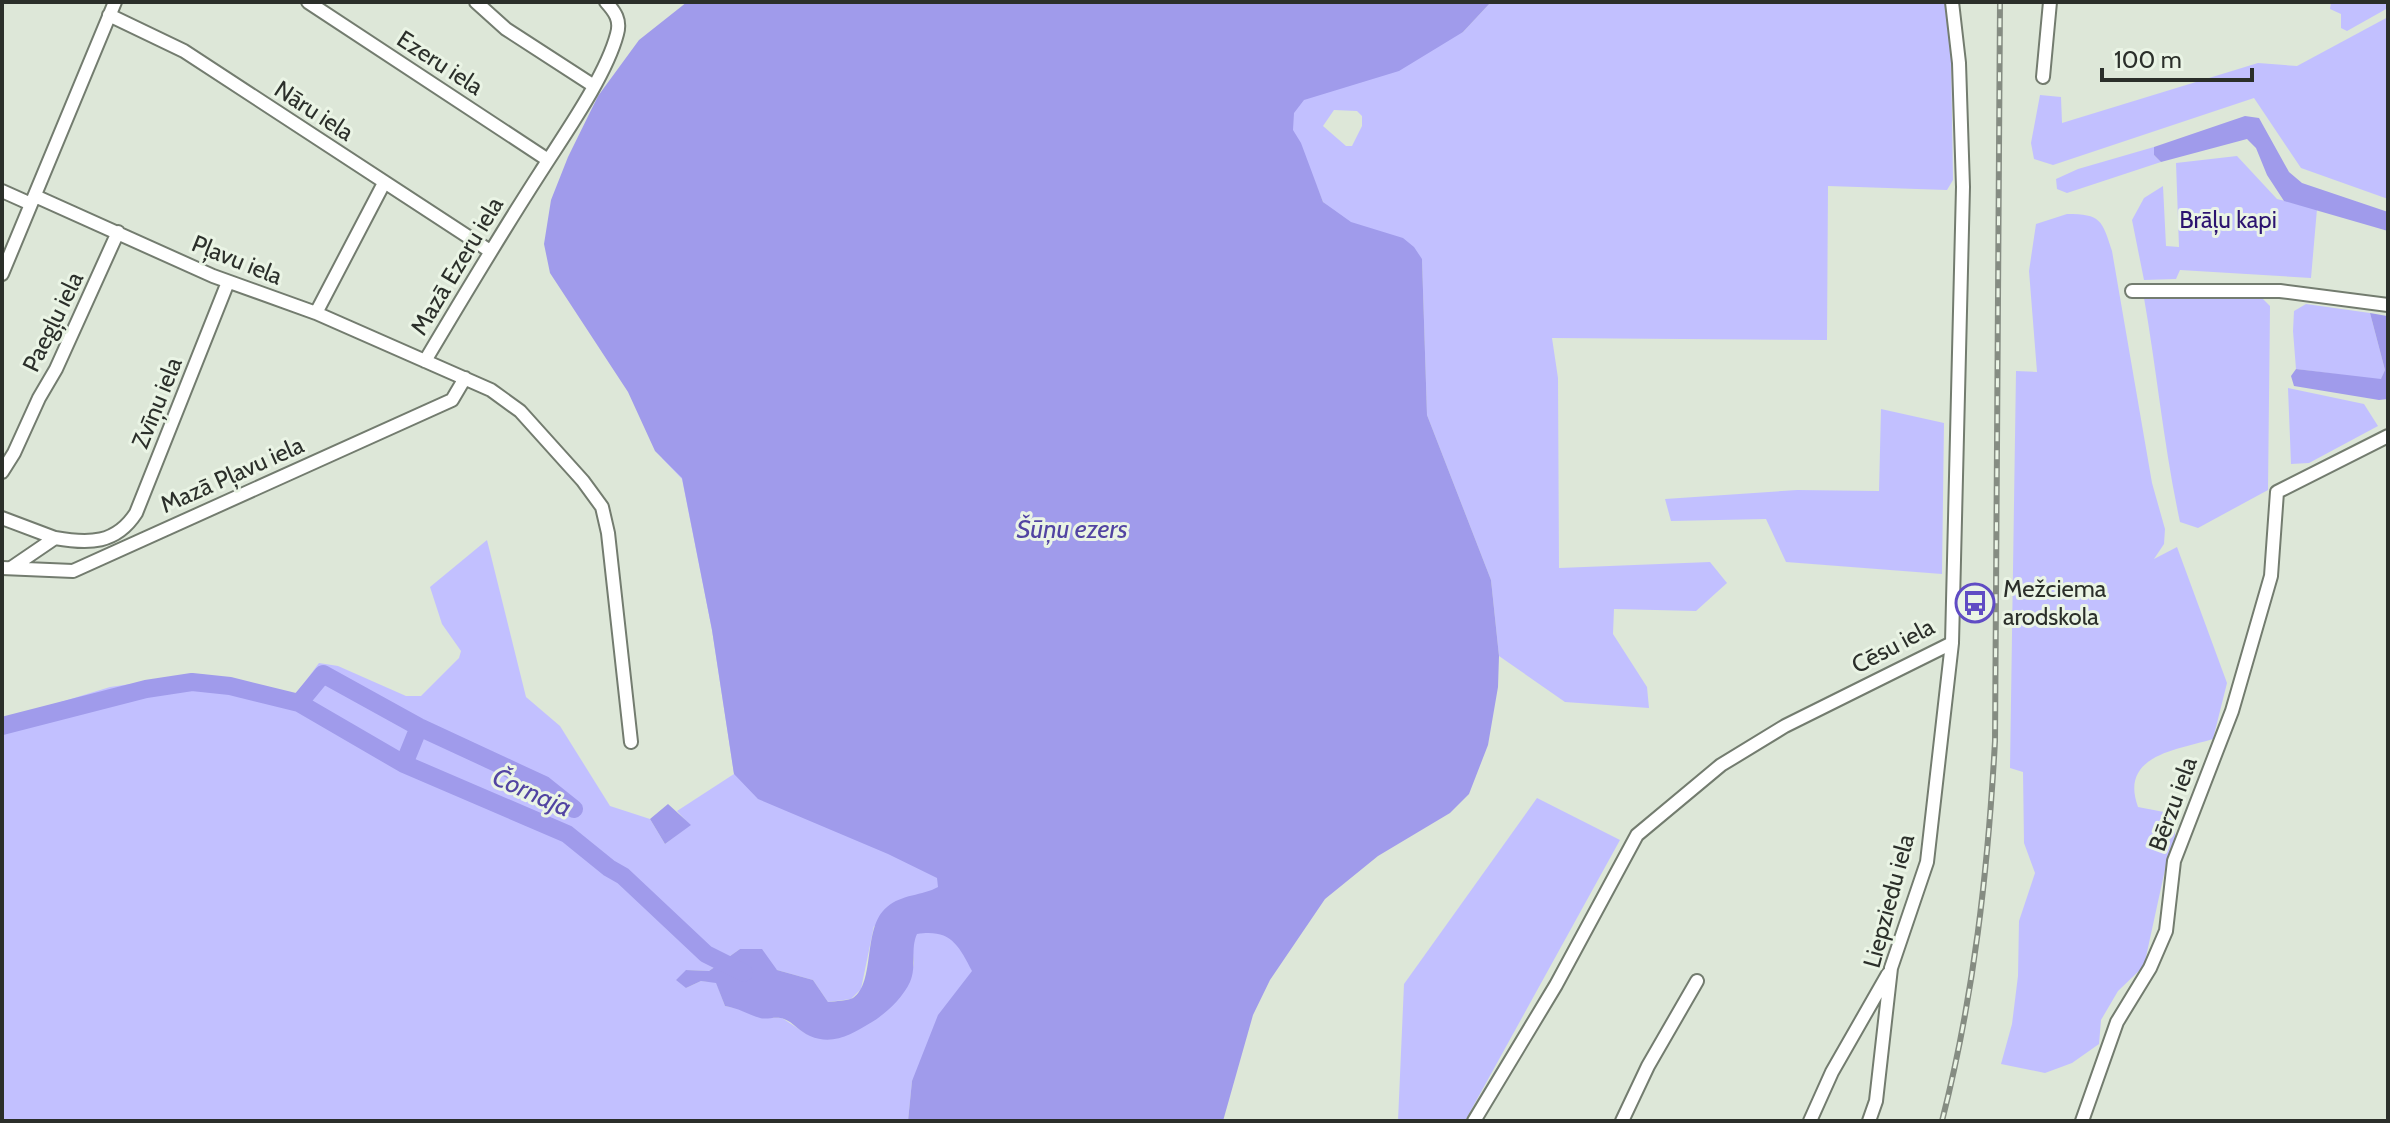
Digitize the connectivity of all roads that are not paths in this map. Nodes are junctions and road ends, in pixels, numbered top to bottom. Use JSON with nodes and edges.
{"nodes":[{"id":1,"x":115,"y":2,"type":"edge"},
{"id":2,"x":308,"y":2,"type":"edge"},
{"id":3,"x":476,"y":2,"type":"edge"},
{"id":4,"x":606,"y":2,"type":"edge"},
{"id":5,"x":1952,"y":2,"type":"edge"},
{"id":6,"x":2050,"y":2,"type":"edge"},
{"id":7,"x":109,"y":15,"type":"junction"},
{"id":8,"x":2043,"y":77,"type":"dead end"},
{"id":9,"x":594,"y":86,"type":"junction"},
{"id":10,"x":548,"y":160,"type":"junction"},
{"id":11,"x":384,"y":183,"type":"junction"},
{"id":12,"x":2,"y":191,"type":"edge"},
{"id":13,"x":33,"y":200,"type":"junction"},
{"id":14,"x":118,"y":232,"type":"junction"},
{"id":15,"x":490,"y":251,"type":"junction"},
{"id":16,"x":2,"y":274,"type":"edge"},
{"id":17,"x":228,"y":282,"type":"junction"},
{"id":18,"x":2132,"y":291,"type":"dead end"},
{"id":19,"x":2388,"y":305,"type":"edge"},
{"id":20,"x":316,"y":313,"type":"junction"},
{"id":21,"x":425,"y":361,"type":"junction"},
{"id":22,"x":465,"y":378,"type":"junction"},
{"id":23,"x":2388,"y":436,"type":"edge"},
{"id":24,"x":2,"y":472,"type":"edge"},
{"id":25,"x":2,"y":518,"type":"edge"},
{"id":26,"x":55,"y":538,"type":"junction"},
{"id":27,"x":7,"y":568,"type":"edge"},
{"id":28,"x":1952,"y":643,"type":"junction"},
{"id":29,"x":631,"y":742,"type":"dead end"},
{"id":30,"x":1891,"y":968,"type":"junction"},
{"id":31,"x":1697,"y":981,"type":"dead end"},
{"id":32,"x":1474,"y":1121,"type":"edge"},
{"id":33,"x":1622,"y":1121,"type":"edge"},
{"id":34,"x":1810,"y":1121,"type":"edge"},
{"id":35,"x":1869,"y":1121,"type":"edge"},
{"id":36,"x":2082,"y":1121,"type":"edge"}],
"edges":[{"from":1,"to":7,"type":"street"},
{"from":2,"to":10,"type":"street","name":"Ezeru iela"},
{"from":3,"to":9,"type":"street"},
{"from":4,"to":9,"type":"street","name":"Mazā Ezeru iela"},
{"from":5,"to":28,"type":"street","name":"Cēsu iela"},
{"from":6,"to":8,"type":"street"},
{"from":7,"to":11,"type":"street","name":"Nāru iela"},
{"from":7,"to":13,"type":"street"},
{"from":9,"to":10,"type":"street","name":"Mazā Ezeru iela"},
{"from":10,"to":15,"type":"street","name":"Mazā Ezeru iela"},
{"from":11,"to":15,"type":"street","name":"Nāru iela"},
{"from":11,"to":20,"type":"street"},
{"from":12,"to":13,"type":"street","name":"Pļavu iela"},
{"from":13,"to":14,"type":"street","name":"Pļavu iela"},
{"from":13,"to":16,"type":"street"},
{"from":14,"to":17,"type":"street","name":"Pļavu iela"},
{"from":14,"to":24,"type":"street","name":"Paegļu iela"},
{"from":15,"to":21,"type":"street","name":"Mazā Ezeru iela"},
{"from":17,"to":20,"type":"street","name":"Pļavu iela"},
{"from":17,"to":26,"type":"street","name":"Zvīņu iela"},
{"from":18,"to":19,"type":"street"},
{"from":20,"to":21,"type":"street","name":"Pļavu iela"},
{"from":21,"to":22,"type":"street","name":"Mazā Ezeru iela"},
{"from":22,"to":27,"type":"street","name":"Mazā Pļavu iela"},
{"from":22,"to":29,"type":"street","name":"Mazā Ezeru iela"},
{"from":23,"to":36,"type":"street","name":"Bērzu iela"},
{"from":25,"to":26,"type":"street"},
{"from":26,"to":27,"type":"street"},
{"from":28,"to":30,"type":"street","name":"Liepziedu iela"},
{"from":28,"to":32,"type":"street","name":"Cēsu iela"},
{"from":30,"to":34,"type":"street"},
{"from":30,"to":35,"type":"street","name":"Liepziedu iela"},
{"from":31,"to":33,"type":"street"}]}
